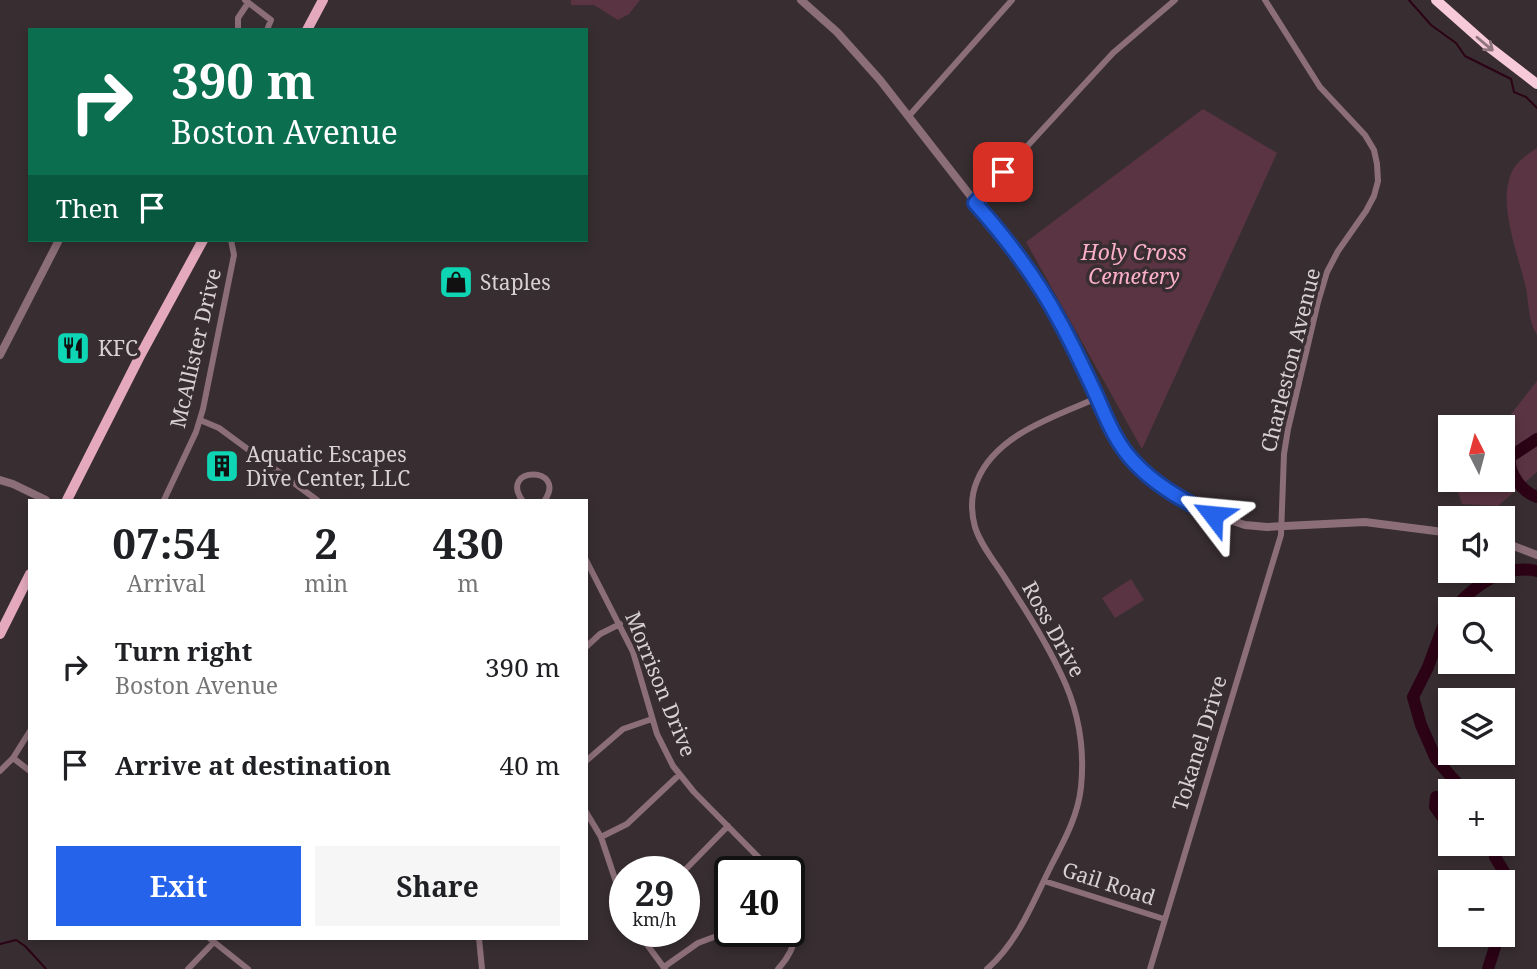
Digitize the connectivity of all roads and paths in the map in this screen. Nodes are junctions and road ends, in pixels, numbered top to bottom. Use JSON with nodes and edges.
{"nodes":[{"id":1,"x":323,"y":0,"type":"edge"},
{"id":2,"x":801,"y":0,"type":"edge"},
{"id":3,"x":1012,"y":0,"type":"edge"},
{"id":4,"x":1175,"y":0,"type":"edge"},
{"id":5,"x":1265,"y":0,"type":"edge"},
{"id":6,"x":1436,"y":0,"type":"edge"},
{"id":7,"x":246,"y":1,"type":"edge"},
{"id":8,"x":238,"y":28,"type":"edge"},
{"id":9,"x":268,"y":28,"type":"edge"},
{"id":10,"x":308,"y":28,"type":"edge"},
{"id":11,"x":1537,"y":85,"type":"edge"},
{"id":12,"x":908,"y":117,"type":"junction"},
{"id":13,"x":975,"y":203,"type":"junction"},
{"id":14,"x":59,"y":242,"type":"edge"},
{"id":15,"x":201,"y":242,"type":"edge"},
{"id":16,"x":231,"y":242,"type":"edge"},
{"id":17,"x":0,"y":355,"type":"edge"},
{"id":18,"x":1097,"y":398,"type":"junction"},
{"id":19,"x":200,"y":421,"type":"junction"},
{"id":20,"x":0,"y":480,"type":"edge"},
{"id":21,"x":44,"y":499,"type":"edge"},
{"id":22,"x":68,"y":499,"type":"edge"},
{"id":23,"x":164,"y":499,"type":"edge"},
{"id":24,"x":316,"y":499,"type":"edge"},
{"id":25,"x":521,"y":499,"type":"edge"},
{"id":26,"x":546,"y":499,"type":"edge"},
{"id":27,"x":1282,"y":526,"type":"junction"},
{"id":28,"x":1438,"y":531,"type":"edge"},
{"id":29,"x":1515,"y":547,"type":"edge"},
{"id":30,"x":1537,"y":555,"type":"edge"},
{"id":31,"x":588,"y":564,"type":"edge"},
{"id":32,"x":28,"y":578,"type":"edge"},
{"id":33,"x":620,"y":624,"type":"junction"},
{"id":34,"x":0,"y":634,"type":"edge"},
{"id":35,"x":588,"y":645,"type":"edge"},
{"id":36,"x":652,"y":719,"type":"junction"},
{"id":37,"x":28,"y":734,"type":"edge"},
{"id":38,"x":13,"y":758,"type":"junction"},
{"id":39,"x":588,"y":759,"type":"edge"},
{"id":40,"x":28,"y":769,"type":"edge"},
{"id":41,"x":0,"y":771,"type":"edge"},
{"id":42,"x":679,"y":775,"type":"junction"},
{"id":43,"x":588,"y":815,"type":"edge"},
{"id":44,"x":728,"y":826,"type":"junction"},
{"id":45,"x":601,"y":837,"type":"junction"},
{"id":46,"x":699,"y":856,"type":"edge"},
{"id":47,"x":757,"y":856,"type":"edge"},
{"id":48,"x":609,"y":861,"type":"edge"},
{"id":49,"x":1044,"y":881,"type":"junction"},
{"id":50,"x":1164,"y":919,"type":"junction"},
{"id":51,"x":714,"y":937,"type":"edge"},
{"id":52,"x":211,"y":940,"type":"edge"},
{"id":53,"x":479,"y":940,"type":"edge"},
{"id":54,"x":649,"y":947,"type":"edge"},
{"id":55,"x":790,"y":947,"type":"edge"},
{"id":56,"x":664,"y":968,"type":"edge"},
{"id":57,"x":188,"y":969,"type":"edge"},
{"id":58,"x":248,"y":969,"type":"edge"},
{"id":59,"x":482,"y":969,"type":"edge"},
{"id":60,"x":779,"y":969,"type":"edge"},
{"id":61,"x":987,"y":969,"type":"edge"},
{"id":62,"x":1150,"y":969,"type":"edge"}],
"edges":[{"from":1,"to":10,"type":"main road"},
{"from":2,"to":12,"type":"street"},
{"from":3,"to":12,"type":"street"},
{"from":4,"to":13,"type":"street"},
{"from":5,"to":27,"type":"street","name":"Charleston Avenue"},
{"from":6,"to":11,"type":"highway","one_way":true},
{"from":7,"to":8,"type":"street"},
{"from":7,"to":9,"type":"street"},
{"from":12,"to":13,"type":"street"},
{"from":13,"to":18,"type":"street"},
{"from":14,"to":17,"type":"street"},
{"from":15,"to":22,"type":"main road"},
{"from":16,"to":19,"type":"street","name":"McAllister Drive"},
{"from":18,"to":27,"type":"street"},
{"from":18,"to":49,"type":"street","name":"Ross Drive"},
{"from":19,"to":23,"type":"street","name":"McAllister Drive"},
{"from":19,"to":24,"type":"street"},
{"from":20,"to":21,"type":"street"},
{"from":25,"to":26,"type":"street"},
{"from":27,"to":28,"type":"street"},
{"from":27,"to":50,"type":"street","name":"Tokanel Drive"},
{"from":29,"to":30,"type":"street"},
{"from":31,"to":33,"type":"street","name":"Morrison Drive"},
{"from":32,"to":34,"type":"main road"},
{"from":33,"to":35,"type":"street"},
{"from":33,"to":36,"type":"street","name":"Morrison Drive"},
{"from":36,"to":39,"type":"street"},
{"from":36,"to":42,"type":"street","name":"Morrison Drive"},
{"from":37,"to":38,"type":"street"},
{"from":38,"to":40,"type":"street"},
{"from":38,"to":41,"type":"street"},
{"from":42,"to":44,"type":"street","name":"Morrison Drive"},
{"from":42,"to":45,"type":"street"},
{"from":43,"to":45,"type":"street"},
{"from":44,"to":46,"type":"street"},
{"from":44,"to":47,"type":"street","name":"Morrison Drive"},
{"from":45,"to":48,"type":"street"},
{"from":49,"to":50,"type":"street","name":"Gail Road"},
{"from":49,"to":61,"type":"street","name":"Ross Drive"},
{"from":50,"to":62,"type":"street","name":"Tokanel Drive"},
{"from":51,"to":56,"type":"street"},
{"from":52,"to":57,"type":"street"},
{"from":52,"to":58,"type":"street"},
{"from":53,"to":59,"type":"street"},
{"from":54,"to":56,"type":"street"},
{"from":55,"to":60,"type":"street"}]}
